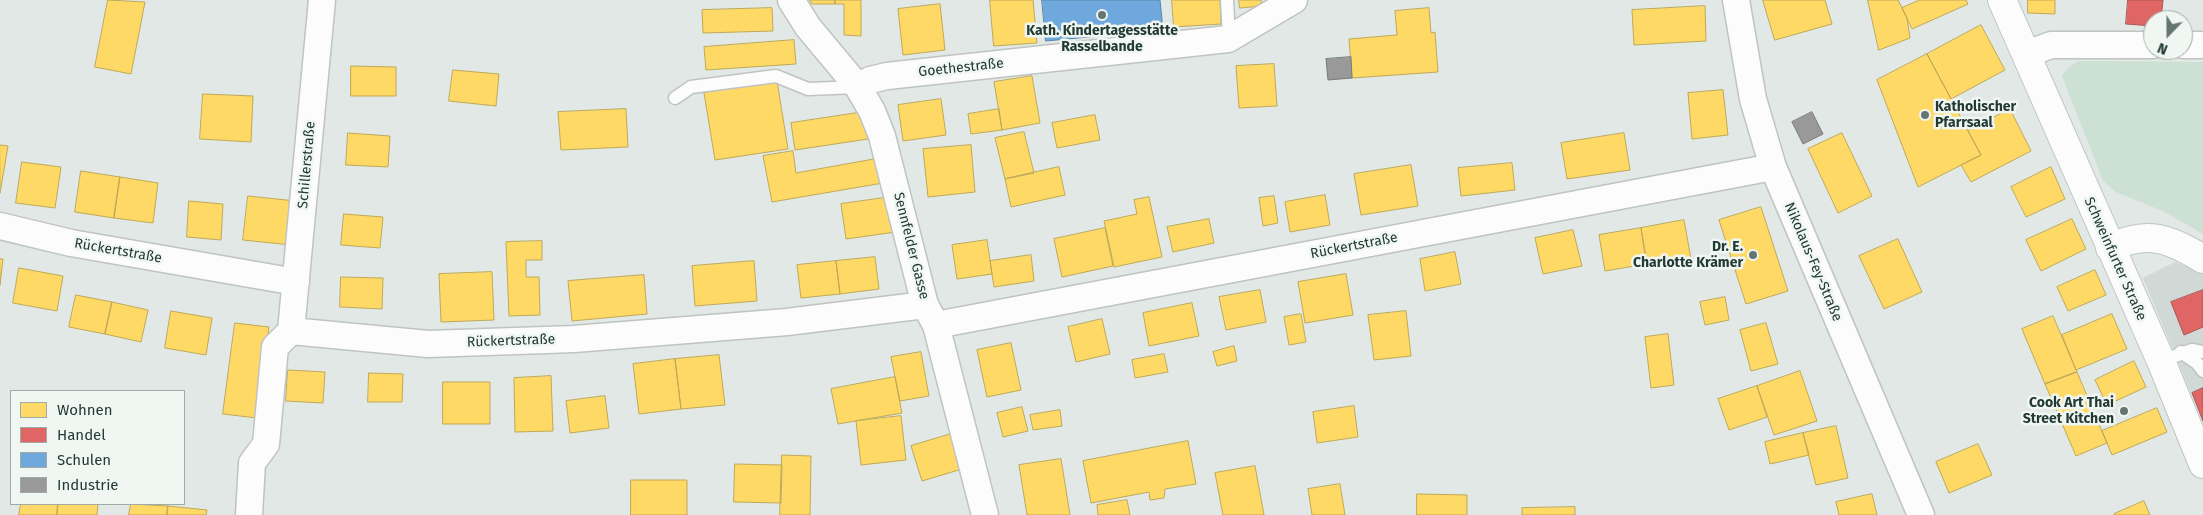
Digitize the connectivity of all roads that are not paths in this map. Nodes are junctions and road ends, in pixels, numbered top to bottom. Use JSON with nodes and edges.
{"nodes":[{"id":1,"x":322,"y":0,"type":"edge"},
{"id":2,"x":791,"y":0,"type":"edge"},
{"id":3,"x":1227,"y":0,"type":"edge"},
{"id":4,"x":1294,"y":0,"type":"edge"},
{"id":5,"x":1736,"y":0,"type":"edge"},
{"id":6,"x":2002,"y":0,"type":"edge"},
{"id":7,"x":1229,"y":38,"type":"junction"},
{"id":8,"x":2143,"y":45,"type":"edge"},
{"id":9,"x":2027,"y":54,"type":"junction"},
{"id":10,"x":858,"y":87,"type":"junction"},
{"id":11,"x":675,"y":98,"type":"dead end"},
{"id":12,"x":1773,"y":167,"type":"junction"},
{"id":13,"x":0,"y":226,"type":"edge"},
{"id":14,"x":2110,"y":248,"type":"junction"},
{"id":15,"x":2203,"y":259,"type":"edge"},
{"id":16,"x":296,"y":282,"type":"junction"},
{"id":17,"x":930,"y":315,"type":"junction"},
{"id":18,"x":291,"y":331,"type":"junction"},
{"id":19,"x":2203,"y":352,"type":"edge"},
{"id":20,"x":2171,"y":357,"type":"junction"},
{"id":21,"x":2203,"y":371,"type":"edge"},
{"id":22,"x":2203,"y":464,"type":"edge"},
{"id":23,"x":249,"y":515,"type":"edge"},
{"id":24,"x":985,"y":515,"type":"edge"},
{"id":25,"x":1921,"y":515,"type":"edge"}],
"edges":[{"from":1,"to":16,"type":"street","name":"Schillerstraße"},
{"from":2,"to":10,"type":"street","name":"Sennfelder Gasse"},
{"from":3,"to":7,"type":"lane"},
{"from":4,"to":7,"type":"street","name":"Goethestraße"},
{"from":5,"to":12,"type":"street","name":"Nikolaus-Fey-Straße"},
{"from":6,"to":9,"type":"street","name":"Schweinfurter Straße"},
{"from":7,"to":10,"type":"street","name":"Goethestraße"},
{"from":8,"to":9,"type":"street"},
{"from":9,"to":14,"type":"street","name":"Schweinfurter Straße"},
{"from":10,"to":11,"type":"lane"},
{"from":10,"to":17,"type":"street","name":"Sennfelder Gasse"},
{"from":12,"to":17,"type":"street","name":"Rückertstraße"},
{"from":12,"to":25,"type":"street","name":"Nikolaus-Fey-Straße"},
{"from":13,"to":16,"type":"street","name":"Rückertstraße"},
{"from":14,"to":15,"type":"street"},
{"from":14,"to":20,"type":"street","name":"Schweinfurter Straße"},
{"from":16,"to":18,"type":"street","name":"Schillerstraße"},
{"from":17,"to":18,"type":"street","name":"Rückertstraße"},
{"from":17,"to":24,"type":"street","name":"Sennfelder Gasse"},
{"from":18,"to":23,"type":"street"},
{"from":19,"to":20,"type":"lane"},
{"from":20,"to":21,"type":"lane"},
{"from":20,"to":22,"type":"street","name":"Schweinfurter Straße"}]}
